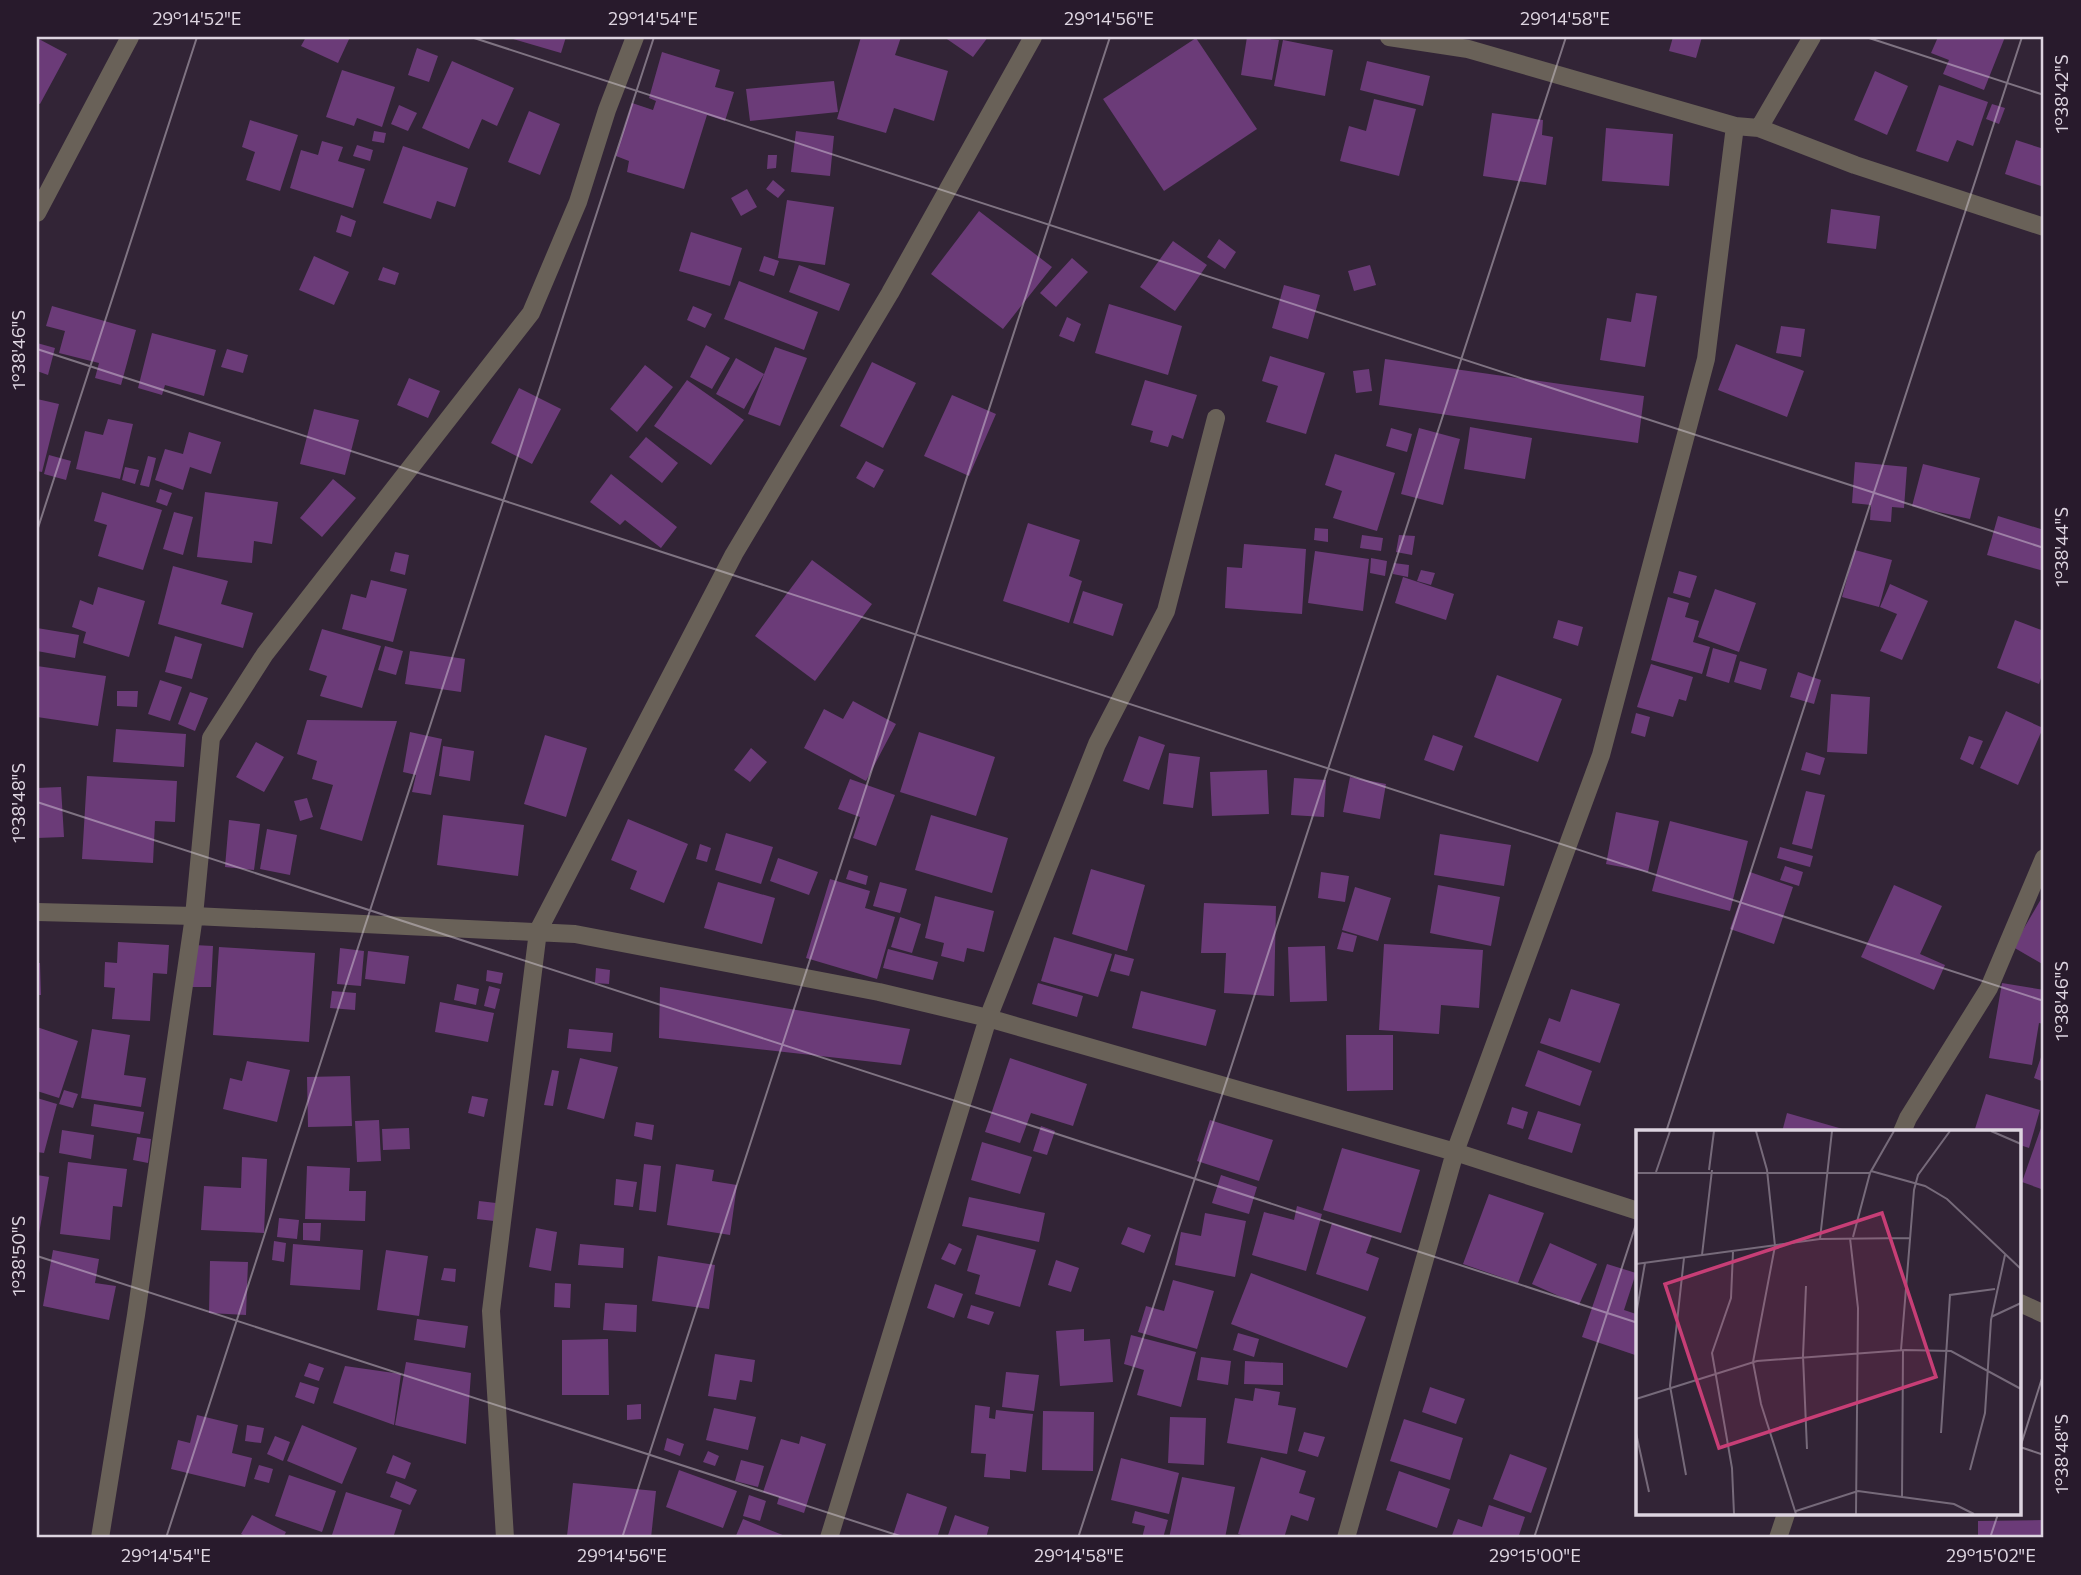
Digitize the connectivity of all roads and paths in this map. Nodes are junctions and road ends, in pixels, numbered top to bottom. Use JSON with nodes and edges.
{"nodes":[{"id":1,"x":130,"y":37,"type":"edge"},
{"id":2,"x":635,"y":37,"type":"edge"},
{"id":3,"x":1033,"y":37,"type":"edge"},
{"id":4,"x":1389,"y":37,"type":"edge"},
{"id":5,"x":1812,"y":37,"type":"edge"},
{"id":6,"x":1471,"y":43,"type":"edge"},
{"id":7,"x":1735,"y":126,"type":"junction"},
{"id":8,"x":1759,"y":128,"type":"junction"},
{"id":9,"x":37,"y":213,"type":"edge"},
{"id":10,"x":2044,"y":227,"type":"edge"},
{"id":11,"x":1216,"y":418,"type":"dead end"},
{"id":12,"x":2044,"y":858,"type":"edge"},
{"id":13,"x":37,"y":912,"type":"edge"},
{"id":14,"x":194,"y":916,"type":"junction"},
{"id":15,"x":538,"y":931,"type":"junction"},
{"id":16,"x":988,"y":1018,"type":"junction"},
{"id":17,"x":1903,"y":1130,"type":"edge"},
{"id":18,"x":1455,"y":1152,"type":"junction"},
{"id":19,"x":1636,"y":1210,"type":"edge"},
{"id":20,"x":2022,"y":1304,"type":"edge"},
{"id":21,"x":2044,"y":1314,"type":"edge"},
{"id":22,"x":1785,"y":1516,"type":"edge"},
{"id":23,"x":100,"y":1538,"type":"edge"},
{"id":24,"x":505,"y":1538,"type":"edge"},
{"id":25,"x":829,"y":1538,"type":"edge"},
{"id":26,"x":1346,"y":1538,"type":"edge"},
{"id":27,"x":1778,"y":1538,"type":"edge"}],
"edges":[{"from":1,"to":9,"type":"street"},
{"from":2,"to":14,"type":"street"},
{"from":3,"to":15,"type":"street"},
{"from":4,"to":6,"type":"street"},
{"from":5,"to":8,"type":"street"},
{"from":6,"to":7,"type":"street"},
{"from":7,"to":8,"type":"street"},
{"from":7,"to":18,"type":"street"},
{"from":8,"to":10,"type":"street"},
{"from":11,"to":16,"type":"street"},
{"from":12,"to":17,"type":"street"},
{"from":13,"to":14,"type":"street"},
{"from":14,"to":15,"type":"street"},
{"from":14,"to":23,"type":"street"},
{"from":15,"to":16,"type":"street"},
{"from":15,"to":24,"type":"street"},
{"from":16,"to":18,"type":"street"},
{"from":16,"to":25,"type":"street"},
{"from":18,"to":19,"type":"street"},
{"from":18,"to":26,"type":"street"},
{"from":20,"to":21,"type":"street"},
{"from":22,"to":27,"type":"street"}]}
